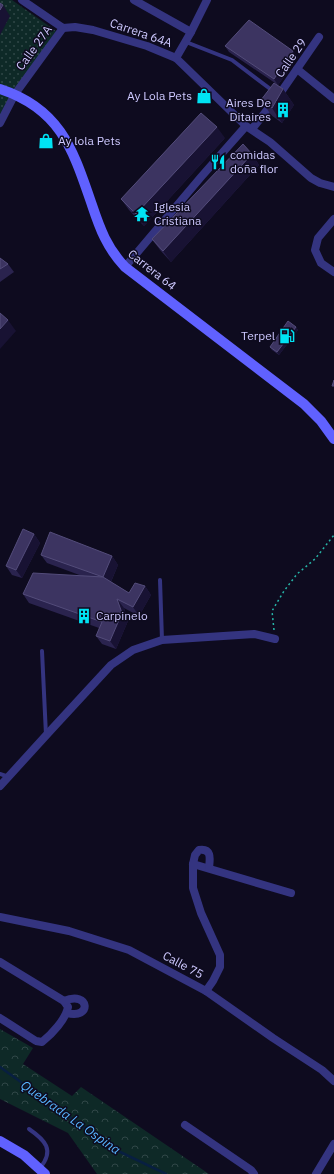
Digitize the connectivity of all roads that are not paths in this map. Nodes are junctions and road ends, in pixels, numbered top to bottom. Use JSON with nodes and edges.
{"nodes":[{"id":1,"x":22,"y":0,"type":"edge"},
{"id":2,"x":134,"y":0,"type":"edge"},
{"id":3,"x":207,"y":0,"type":"edge"},
{"id":4,"x":63,"y":28,"type":"junction"},
{"id":5,"x":191,"y":32,"type":"junction"},
{"id":6,"x":319,"y":37,"type":"dead end"},
{"id":7,"x":185,"y":41,"type":"junction"},
{"id":8,"x":176,"y":58,"type":"junction"},
{"id":9,"x":297,"y":69,"type":"junction"},
{"id":10,"x":0,"y":89,"type":"edge"},
{"id":11,"x":15,"y":94,"type":"junction"},
{"id":12,"x":279,"y":95,"type":"junction"},
{"id":13,"x":334,"y":99,"type":"edge"},
{"id":14,"x":0,"y":123,"type":"edge"},
{"id":15,"x":249,"y":128,"type":"junction"},
{"id":16,"x":334,"y":187,"type":"edge"},
{"id":17,"x":334,"y":219,"type":"edge"},
{"id":18,"x":124,"y":267,"type":"junction"},
{"id":19,"x":334,"y":272,"type":"edge"},
{"id":20,"x":334,"y":439,"type":"edge"},
{"id":21,"x":160,"y":580,"type":"dead end"},
{"id":22,"x":275,"y":639,"type":"road end"},
{"id":23,"x":162,"y":640,"type":"junction"},
{"id":24,"x":42,"y":651,"type":"dead end"},
{"id":25,"x":46,"y":735,"type":"junction"},
{"id":26,"x":0,"y":774,"type":"edge"},
{"id":27,"x":9,"y":777,"type":"junction"},
{"id":28,"x":0,"y":786,"type":"edge"},
{"id":29,"x":193,"y":864,"type":"junction"},
{"id":30,"x":209,"y":868,"type":"junction"},
{"id":31,"x":291,"y":893,"type":"dead end"},
{"id":32,"x":0,"y":917,"type":"edge"},
{"id":33,"x":0,"y":962,"type":"edge"},
{"id":34,"x":206,"y":991,"type":"junction"},
{"id":35,"x":64,"y":1002,"type":"junction"},
{"id":36,"x":67,"y":1013,"type":"junction"},
{"id":37,"x":0,"y":1018,"type":"edge"},
{"id":38,"x":334,"y":1080,"type":"edge"},
{"id":39,"x":185,"y":1126,"type":"dead end"},
{"id":40,"x":29,"y":1129,"type":"dead end"},
{"id":41,"x":0,"y":1141,"type":"edge"},
{"id":42,"x":334,"y":1144,"type":"edge"},
{"id":43,"x":42,"y":1171,"type":"edge"},
{"id":44,"x":254,"y":1174,"type":"edge"},
{"id":45,"x":316,"y":1174,"type":"edge"}],
"edges":[{"from":1,"to":4,"type":"street"},
{"from":2,"to":5,"type":"street"},
{"from":3,"to":5,"type":"street"},
{"from":4,"to":8,"type":"street","name":"Carrera 64A"},
{"from":4,"to":11,"type":"street","name":"Calle 27A"},
{"from":5,"to":7,"type":"street"},
{"from":6,"to":9,"type":"street","name":"Calle 29"},
{"from":7,"to":8,"type":"street"},
{"from":7,"to":12,"type":"lane"},
{"from":8,"to":15,"type":"street","name":"Carrera 64A"},
{"from":9,"to":12,"type":"street","name":"Calle 29"},
{"from":9,"to":13,"type":"street"},
{"from":10,"to":11,"type":"street","name":"Carrera 64"},
{"from":11,"to":14,"type":"street","name":"Calle 27A"},
{"from":11,"to":18,"type":"street","name":"Carrera 64"},
{"from":12,"to":15,"type":"street","name":"Calle 29"},
{"from":15,"to":16,"type":"street","name":"Carrera 64A"},
{"from":15,"to":18,"type":"street","name":"Calle 29"},
{"from":17,"to":19,"type":"street"},
{"from":18,"to":20,"type":"street","name":"Carrera 64"},
{"from":21,"to":23,"type":"lane"},
{"from":22,"to":23,"type":"street"},
{"from":23,"to":25,"type":"street"},
{"from":24,"to":25,"type":"lane"},
{"from":25,"to":27,"type":"street"},
{"from":26,"to":27,"type":"lane"},
{"from":27,"to":28,"type":"street"},
{"from":29,"to":30,"type":"street"},
{"from":29,"to":30,"type":"street"},
{"from":29,"to":34,"type":"street"},
{"from":30,"to":31,"type":"street"},
{"from":32,"to":34,"type":"street","name":"Calle 75"},
{"from":33,"to":35,"type":"street"},
{"from":34,"to":38,"type":"street","name":"Calle 75"},
{"from":35,"to":36,"type":"street"},
{"from":35,"to":36,"type":"street"},
{"from":36,"to":37,"type":"street"},
{"from":39,"to":44,"type":"street"},
{"from":40,"to":43,"type":"lane"},
{"from":41,"to":43,"type":"street"},
{"from":42,"to":45,"type":"street"}]}
